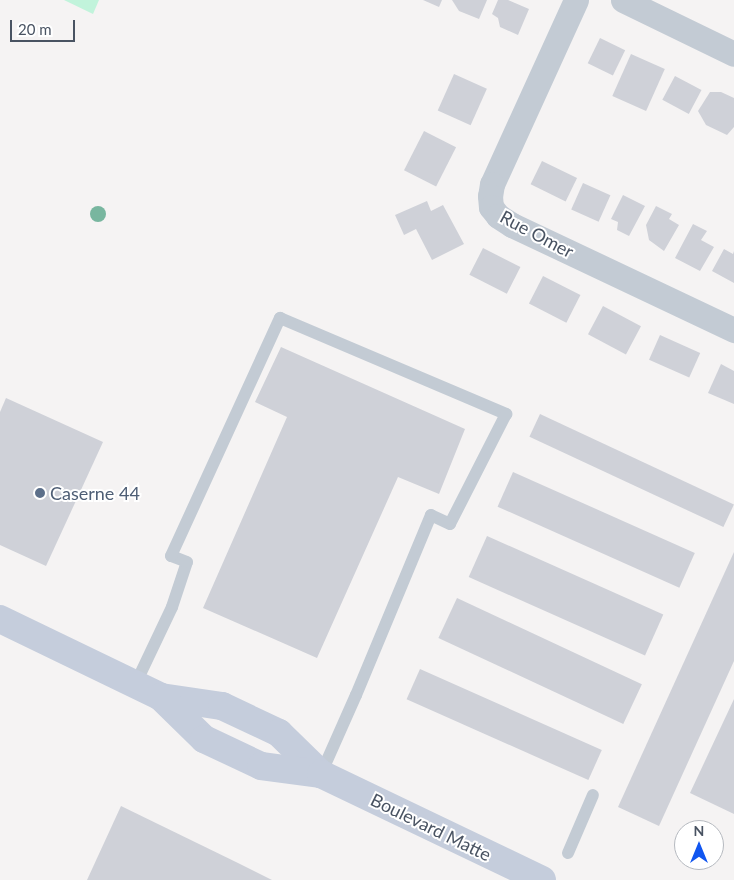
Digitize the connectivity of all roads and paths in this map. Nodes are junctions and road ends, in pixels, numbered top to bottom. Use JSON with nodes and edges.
{"nodes":[{"id":1,"x":576,"y":0,"type":"edge"},
{"id":2,"x":623,"y":0,"type":"edge"},
{"id":3,"x":734,"y":54,"type":"edge"},
{"id":4,"x":734,"y":330,"type":"edge"},
{"id":5,"x":0,"y":620,"type":"edge"},
{"id":6,"x":135,"y":685,"type":"junction"},
{"id":7,"x":161,"y":697,"type":"junction"},
{"id":8,"x":321,"y":774,"type":"junction"},
{"id":9,"x":593,"y":795,"type":"dead end"},
{"id":10,"x":568,"y":853,"type":"dead end"},
{"id":11,"x":542,"y":880,"type":"edge"}],
"edges":[{"from":1,"to":4,"type":"street","name":"Rue Omer"},
{"from":2,"to":3,"type":"street"},
{"from":5,"to":6,"type":"main road","name":"Boulevard Matte"},
{"from":6,"to":7,"type":"main road","name":"Boulevard Matte"},
{"from":6,"to":8,"type":"lane"},
{"from":7,"to":8,"type":"main road","name":"Boulevard Matte"},
{"from":7,"to":8,"type":"main road","name":"Boulevard Matte"},
{"from":8,"to":11,"type":"main road","name":"Boulevard Matte"},
{"from":9,"to":10,"type":"lane"}]}
